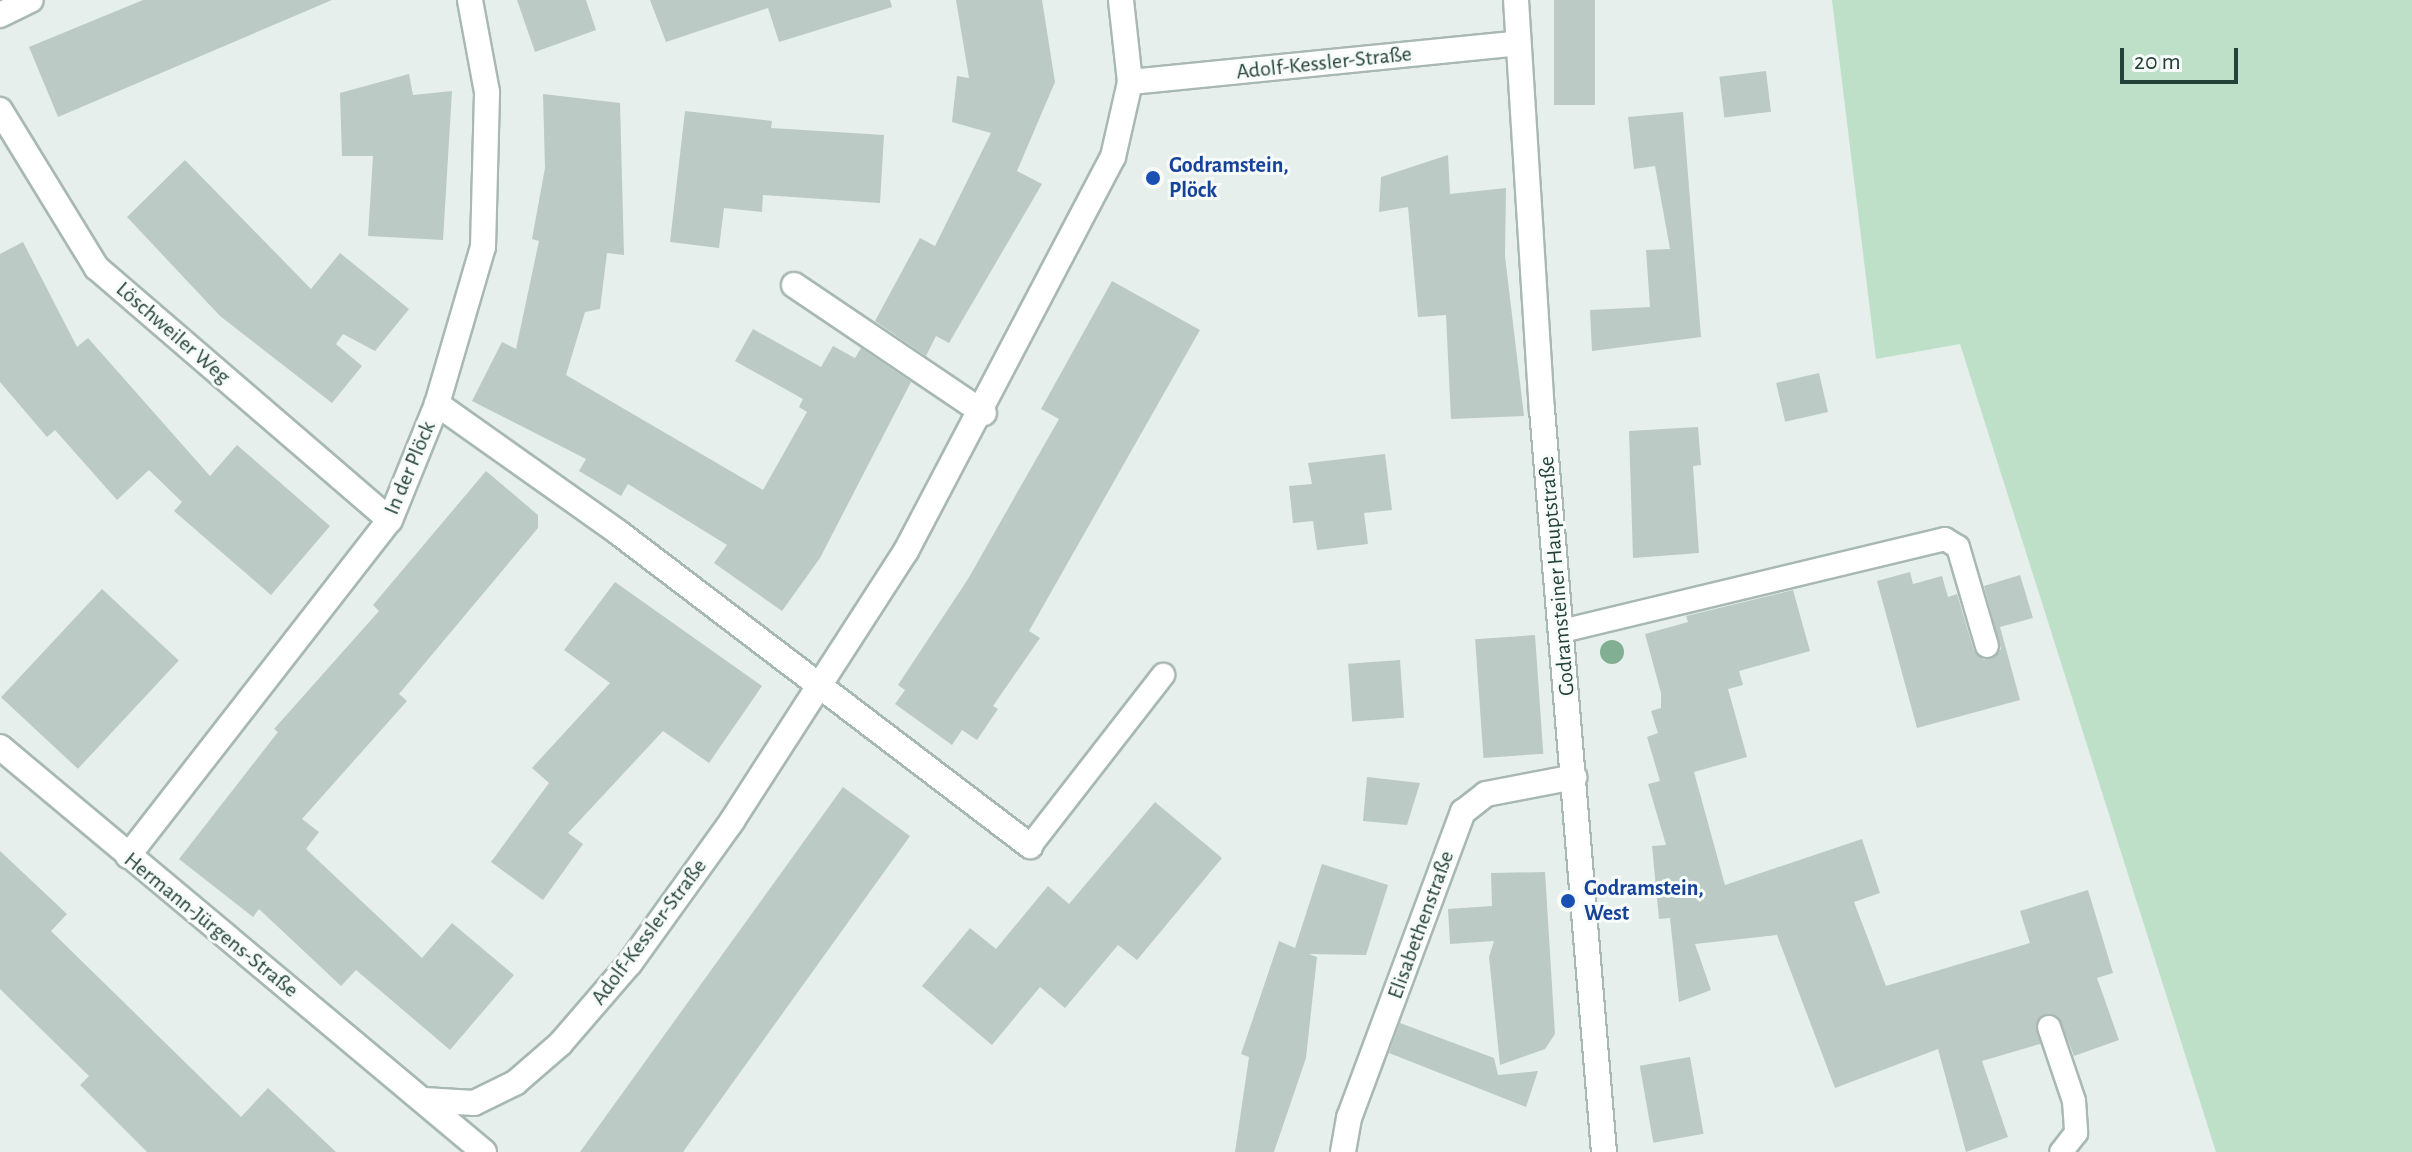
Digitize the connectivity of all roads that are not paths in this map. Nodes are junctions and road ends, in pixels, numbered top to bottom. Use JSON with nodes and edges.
{"nodes":[{"id":1,"x":31,"y":0,"type":"edge"},
{"id":2,"x":470,"y":0,"type":"edge"},
{"id":3,"x":1121,"y":0,"type":"edge"},
{"id":4,"x":1516,"y":0,"type":"edge"},
{"id":5,"x":0,"y":15,"type":"edge"},
{"id":6,"x":1518,"y":43,"type":"junction"},
{"id":7,"x":1130,"y":82,"type":"junction"},
{"id":8,"x":0,"y":110,"type":"edge"},
{"id":9,"x":794,"y":285,"type":"dead end"},
{"id":10,"x":437,"y":404,"type":"junction"},
{"id":11,"x":984,"y":413,"type":"junction"},
{"id":12,"x":390,"y":520,"type":"junction"},
{"id":13,"x":1562,"y":631,"type":"junction"},
{"id":14,"x":1987,"y":646,"type":"dead end"},
{"id":15,"x":1163,"y":675,"type":"dead end"},
{"id":16,"x":819,"y":686,"type":"junction"},
{"id":17,"x":0,"y":747,"type":"edge"},
{"id":18,"x":1574,"y":777,"type":"junction"},
{"id":19,"x":1030,"y":846,"type":"joint"},
{"id":20,"x":128,"y":856,"type":"junction"},
{"id":21,"x":2049,"y":1027,"type":"dead end"},
{"id":22,"x":424,"y":1100,"type":"junction"},
{"id":23,"x":484,"y":1152,"type":"edge"},
{"id":24,"x":1343,"y":1152,"type":"edge"},
{"id":25,"x":1604,"y":1152,"type":"edge"},
{"id":26,"x":2061,"y":1152,"type":"edge"}],
"edges":[{"from":1,"to":5,"type":"street"},
{"from":2,"to":10,"type":"street","name":"In der Plöck"},
{"from":3,"to":7,"type":"street","name":"Adolf-Kessler-Straße"},
{"from":4,"to":6,"type":"street","name":"Godramsteiner Hauptstraße"},
{"from":6,"to":7,"type":"street","name":"Adolf-Kessler-Straße"},
{"from":6,"to":13,"type":"street","name":"Godramsteiner Hauptstraße"},
{"from":7,"to":11,"type":"street","name":"Adolf-Kessler-Straße"},
{"from":8,"to":12,"type":"street","name":"Löschweiler Weg"},
{"from":9,"to":11,"type":"street"},
{"from":10,"to":12,"type":"street","name":"In der Plöck"},
{"from":10,"to":16,"type":"street"},
{"from":11,"to":16,"type":"street","name":"Adolf-Kessler-Straße"},
{"from":12,"to":20,"type":"street","name":"In der Plöck"},
{"from":13,"to":14,"type":"lane"},
{"from":13,"to":18,"type":"street","name":"Godramsteiner Hauptstraße"},
{"from":15,"to":19,"type":"lane"},
{"from":16,"to":19,"type":"street"},
{"from":16,"to":22,"type":"street","name":"Adolf-Kessler-Straße"},
{"from":17,"to":20,"type":"street","name":"Hermann-Jürgens-Straße"},
{"from":18,"to":24,"type":"street","name":"Elisabethenstraße"},
{"from":18,"to":25,"type":"street","name":"Godramsteiner Hauptstraße"},
{"from":20,"to":22,"type":"street","name":"Hermann-Jürgens-Straße"},
{"from":21,"to":26,"type":"lane"},
{"from":22,"to":23,"type":"street","name":"Hermann-Jürgens-Straße"}]}
